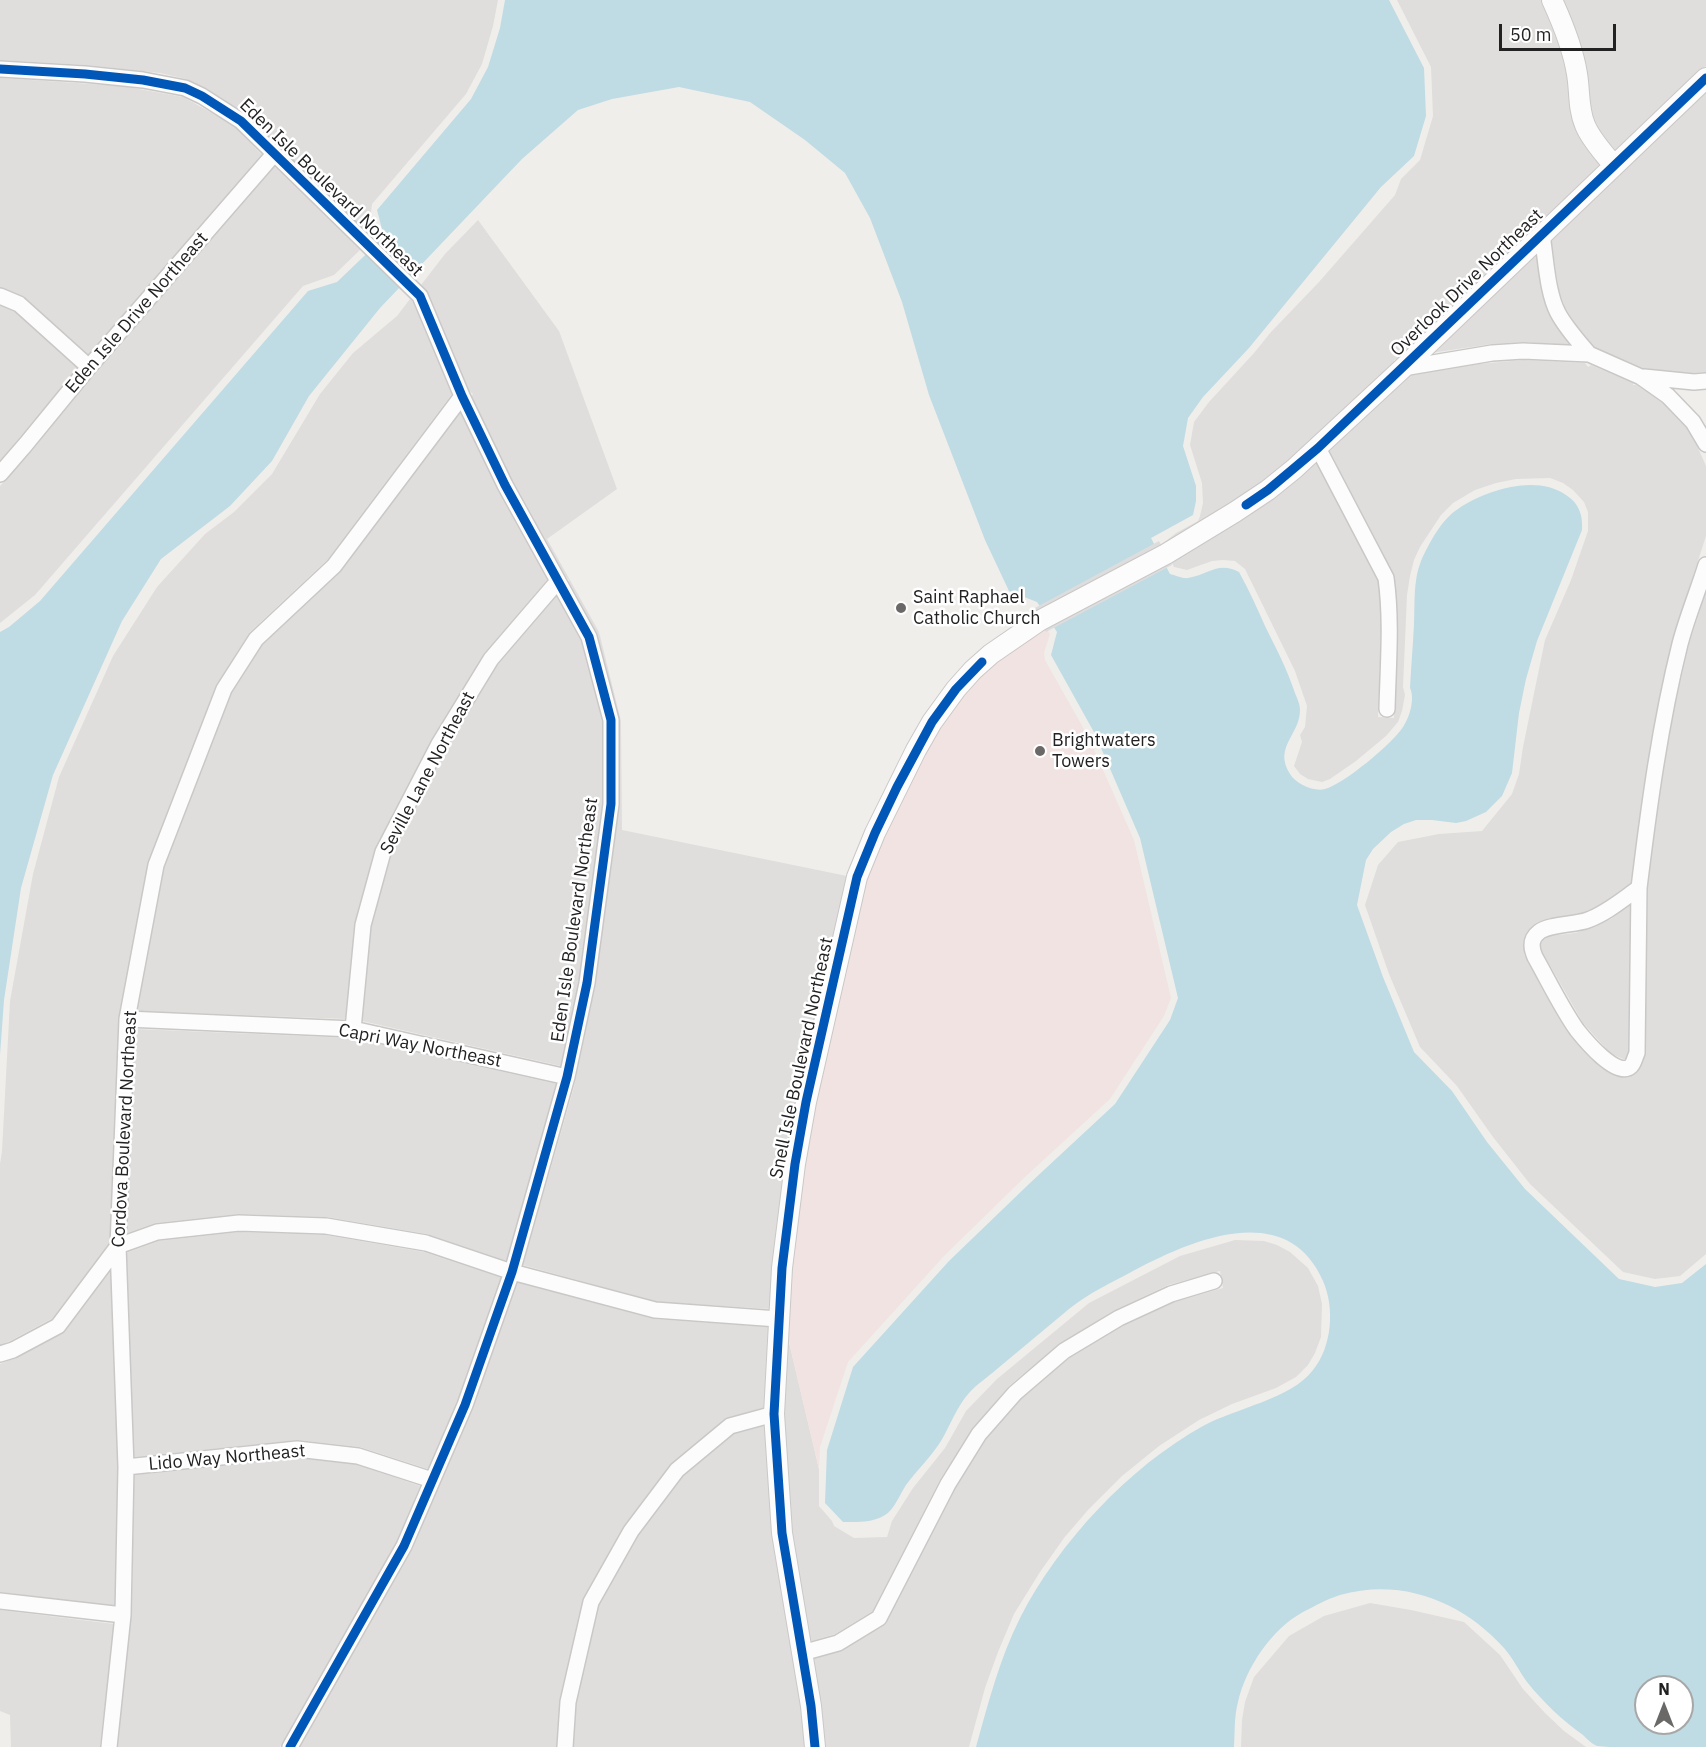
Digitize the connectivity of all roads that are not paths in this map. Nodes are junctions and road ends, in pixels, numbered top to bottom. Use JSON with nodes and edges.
{"nodes":[{"id":1,"x":1552,"y":0,"type":"edge"},
{"id":2,"x":0,"y":69,"type":"edge"},
{"id":3,"x":1706,"y":78,"type":"edge"},
{"id":4,"x":274,"y":154,"type":"junction"},
{"id":5,"x":1614,"y":166,"type":"junction"},
{"id":6,"x":1542,"y":235,"type":"junction"},
{"id":7,"x":0,"y":296,"type":"edge"},
{"id":8,"x":1589,"y":354,"type":"junction"},
{"id":9,"x":89,"y":367,"type":"junction"},
{"id":10,"x":1403,"y":368,"type":"junction"},
{"id":11,"x":1641,"y":377,"type":"junction"},
{"id":12,"x":1706,"y":381,"type":"edge"},
{"id":13,"x":462,"y":396,"type":"junction"},
{"id":14,"x":1706,"y":444,"type":"edge"},
{"id":15,"x":1318,"y":448,"type":"junction"},
{"id":16,"x":0,"y":474,"type":"edge"},
{"id":17,"x":1706,"y":565,"type":"edge"},
{"id":18,"x":558,"y":581,"type":"junction"},
{"id":19,"x":1106,"y":586,"type":"joint"},
{"id":20,"x":1387,"y":709,"type":"dead end"},
{"id":21,"x":1640,"y":888,"type":"junction"},
{"id":22,"x":127,"y":1019,"type":"junction"},
{"id":23,"x":353,"y":1029,"type":"junction"},
{"id":24,"x":567,"y":1077,"type":"junction"},
{"id":25,"x":118,"y":1246,"type":"junction"},
{"id":26,"x":512,"y":1272,"type":"junction"},
{"id":27,"x":1214,"y":1281,"type":"dead end"},
{"id":28,"x":778,"y":1319,"type":"junction"},
{"id":29,"x":0,"y":1354,"type":"edge"},
{"id":30,"x":774,"y":1414,"type":"junction"},
{"id":31,"x":126,"y":1467,"type":"junction"},
{"id":32,"x":432,"y":1480,"type":"junction"},
{"id":33,"x":0,"y":1601,"type":"edge"},
{"id":34,"x":123,"y":1616,"type":"junction"},
{"id":35,"x":802,"y":1653,"type":"junction"},
{"id":36,"x":109,"y":1747,"type":"edge"},
{"id":37,"x":290,"y":1747,"type":"edge"},
{"id":38,"x":565,"y":1747,"type":"edge"},
{"id":39,"x":815,"y":1747,"type":"edge"}],
"edges":[{"from":1,"to":5,"type":"street"},
{"from":2,"to":4,"type":"street","name":"Eden Isle Boulevard Northeast"},
{"from":3,"to":5,"type":"street","name":"Overlook Drive Northeast"},
{"from":4,"to":9,"type":"street","name":"Eden Isle Drive Northeast"},
{"from":4,"to":13,"type":"street","name":"Eden Isle Boulevard Northeast"},
{"from":5,"to":6,"type":"street","name":"Overlook Drive Northeast"},
{"from":6,"to":8,"type":"street"},
{"from":6,"to":10,"type":"street","name":"Overlook Drive Northeast"},
{"from":7,"to":9,"type":"street"},
{"from":8,"to":10,"type":"street"},
{"from":8,"to":11,"type":"street"},
{"from":9,"to":16,"type":"street","name":"Eden Isle Drive Northeast"},
{"from":10,"to":15,"type":"street","name":"Overlook Drive Northeast"},
{"from":11,"to":12,"type":"street"},
{"from":11,"to":14,"type":"street"},
{"from":13,"to":18,"type":"street","name":"Eden Isle Boulevard Northeast"},
{"from":13,"to":22,"type":"street","name":"Cordova Boulevard Northeast"},
{"from":15,"to":19,"type":"street","name":"Overlook Drive Northeast"},
{"from":15,"to":20,"type":"street"},
{"from":17,"to":21,"type":"street"},
{"from":18,"to":23,"type":"street","name":"Seville Lane Northeast"},
{"from":18,"to":24,"type":"street","name":"Eden Isle Boulevard Northeast"},
{"from":19,"to":28,"type":"street","name":"Snell Isle Boulevard Northeast"},
{"from":21,"to":21,"type":"street"},
{"from":22,"to":23,"type":"street","name":"Capri Way Northeast"},
{"from":22,"to":25,"type":"street","name":"Cordova Boulevard Northeast"},
{"from":23,"to":24,"type":"street","name":"Capri Way Northeast"},
{"from":24,"to":26,"type":"street","name":"Eden Isle Boulevard Northeast"},
{"from":25,"to":26,"type":"street"},
{"from":25,"to":29,"type":"street"},
{"from":25,"to":31,"type":"street","name":"Cordova Boulevard Northeast"},
{"from":26,"to":28,"type":"street"},
{"from":26,"to":32,"type":"street","name":"Eden Isle Boulevard Northeast"},
{"from":27,"to":35,"type":"street"},
{"from":28,"to":30,"type":"street","name":"Snell Isle Boulevard Northeast"},
{"from":30,"to":35,"type":"street","name":"Snell Isle Boulevard Northeast"},
{"from":30,"to":38,"type":"street"},
{"from":31,"to":32,"type":"street","name":"Lido Way Northeast"},
{"from":31,"to":34,"type":"street","name":"Cordova Boulevard Northeast"},
{"from":32,"to":37,"type":"street","name":"Eden Isle Boulevard Northeast"},
{"from":33,"to":34,"type":"street"},
{"from":34,"to":36,"type":"street","name":"Cordova Boulevard Northeast"},
{"from":35,"to":39,"type":"street","name":"Snell Isle Boulevard Northeast"}]}
